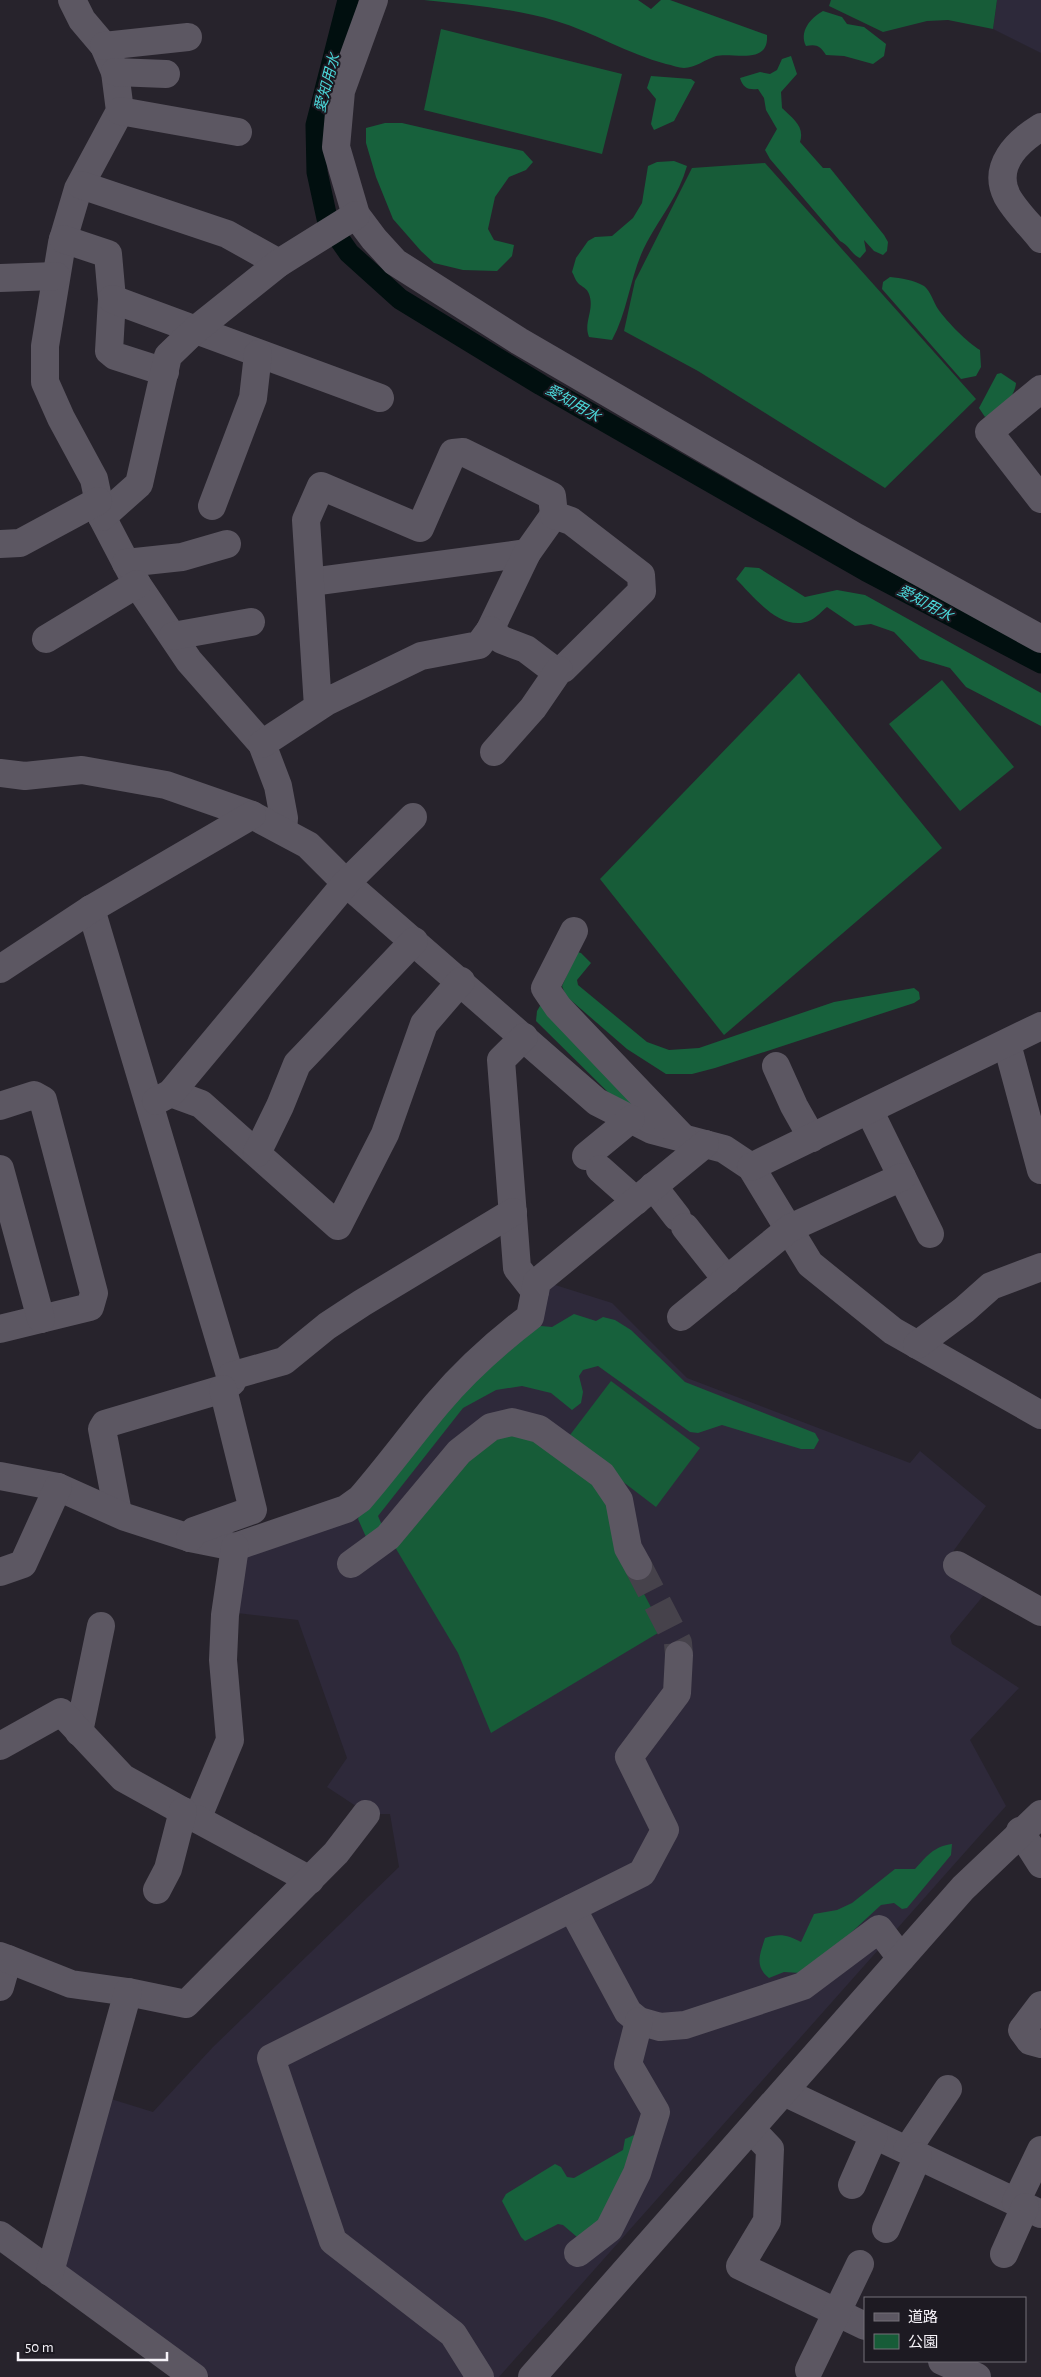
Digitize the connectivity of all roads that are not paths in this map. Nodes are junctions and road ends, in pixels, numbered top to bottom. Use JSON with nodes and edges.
{"nodes":[{"id":1,"x":72,"y":0,"type":"edge"},
{"id":2,"x":374,"y":0,"type":"edge"},
{"id":3,"x":188,"y":37,"type":"dead end"},
{"id":4,"x":104,"y":46,"type":"junction"},
{"id":5,"x":116,"y":72,"type":"junction"},
{"id":6,"x":166,"y":74,"type":"dead end"},
{"id":7,"x":120,"y":111,"type":"junction"},
{"id":8,"x":1041,"y":127,"type":"edge"},
{"id":9,"x":238,"y":132,"type":"dead end"},
{"id":10,"x":81,"y":185,"type":"junction"},
{"id":11,"x":350,"y":219,"type":"junction"},
{"id":12,"x":63,"y":239,"type":"junction"},
{"id":13,"x":1041,"y":239,"type":"edge"},
{"id":14,"x":279,"y":262,"type":"junction"},
{"id":15,"x":56,"y":276,"type":"junction"},
{"id":16,"x":0,"y":278,"type":"edge"},
{"id":17,"x":112,"y":299,"type":"junction"},
{"id":18,"x":194,"y":331,"type":"junction"},
{"id":19,"x":258,"y":354,"type":"junction"},
{"id":20,"x":165,"y":372,"type":"junction"},
{"id":21,"x":1041,"y":389,"type":"edge"},
{"id":22,"x":380,"y":398,"type":"dead end"},
{"id":23,"x":1041,"y":499,"type":"edge"},
{"id":24,"x":212,"y":506,"type":"dead end"},
{"id":25,"x":100,"y":509,"type":"junction"},
{"id":26,"x":554,"y":515,"type":"junction"},
{"id":27,"x":420,"y":528,"type":"junction"},
{"id":28,"x":0,"y":544,"type":"edge"},
{"id":29,"x":227,"y":544,"type":"dead end"},
{"id":30,"x":527,"y":553,"type":"junction"},
{"id":31,"x":402,"y":570,"type":"junction"},
{"id":32,"x":131,"y":573,"type":"junction"},
{"id":33,"x":311,"y":582,"type":"junction"},
{"id":34,"x":251,"y":622,"type":"dead end"},
{"id":35,"x":490,"y":630,"type":"junction"},
{"id":36,"x":173,"y":636,"type":"junction"},
{"id":37,"x":46,"y":639,"type":"dead end"},
{"id":38,"x":1041,"y":639,"type":"edge"},
{"id":39,"x":560,"y":670,"type":"junction"},
{"id":40,"x":318,"y":707,"type":"junction"},
{"id":41,"x":262,"y":744,"type":"junction"},
{"id":42,"x":494,"y":752,"type":"dead end"},
{"id":43,"x":0,"y":773,"type":"edge"},
{"id":44,"x":252,"y":815,"type":"junction"},
{"id":45,"x":413,"y":817,"type":"dead end"},
{"id":46,"x":283,"y":831,"type":"junction"},
{"id":47,"x":346,"y":883,"type":"junction"},
{"id":48,"x":91,"y":909,"type":"junction"},
{"id":49,"x":574,"y":931,"type":"dead end"},
{"id":50,"x":414,"y":941,"type":"junction"},
{"id":51,"x":0,"y":969,"type":"edge"},
{"id":52,"x":461,"y":981,"type":"junction"},
{"id":53,"x":1041,"y":1026,"type":"edge"},
{"id":54,"x":524,"y":1037,"type":"junction"},
{"id":55,"x":1007,"y":1044,"type":"junction"},
{"id":56,"x":776,"y":1066,"type":"dead end"},
{"id":57,"x":161,"y":1098,"type":"junction"},
{"id":58,"x":0,"y":1106,"type":"edge"},
{"id":59,"x":869,"y":1110,"type":"junction"},
{"id":60,"x":631,"y":1119,"type":"junction"},
{"id":61,"x":812,"y":1138,"type":"junction"},
{"id":62,"x":694,"y":1141,"type":"junction"},
{"id":63,"x":257,"y":1153,"type":"junction"},
{"id":64,"x":751,"y":1167,"type":"junction"},
{"id":65,"x":0,"y":1169,"type":"edge"},
{"id":66,"x":1041,"y":1170,"type":"edge"},
{"id":67,"x":902,"y":1176,"type":"junction"},
{"id":68,"x":645,"y":1194,"type":"junction"},
{"id":69,"x":513,"y":1212,"type":"junction"},
{"id":70,"x":790,"y":1228,"type":"junction"},
{"id":71,"x":930,"y":1234,"type":"dead end"},
{"id":72,"x":1041,"y":1267,"type":"edge"},
{"id":73,"x":727,"y":1280,"type":"junction"},
{"id":74,"x":535,"y":1291,"type":"junction"},
{"id":75,"x":681,"y":1317,"type":"dead end"},
{"id":76,"x":41,"y":1319,"type":"junction"},
{"id":77,"x":0,"y":1329,"type":"edge"},
{"id":78,"x":917,"y":1345,"type":"junction"},
{"id":79,"x":227,"y":1382,"type":"junction"},
{"id":80,"x":1041,"y":1415,"type":"edge"},
{"id":81,"x":0,"y":1476,"type":"edge"},
{"id":82,"x":58,"y":1487,"type":"junction"},
{"id":83,"x":118,"y":1513,"type":"junction"},
{"id":84,"x":190,"y":1538,"type":"junction"},
{"id":85,"x":235,"y":1547,"type":"junction"},
{"id":86,"x":351,"y":1564,"type":"dead end"},
{"id":87,"x":957,"y":1565,"type":"dead end"},
{"id":88,"x":638,"y":1566,"type":"tunnel mouth"},
{"id":89,"x":0,"y":1572,"type":"edge"},
{"id":90,"x":1041,"y":1612,"type":"edge"},
{"id":91,"x":101,"y":1626,"type":"dead end"},
{"id":92,"x":679,"y":1655,"type":"tunnel mouth"},
{"id":93,"x":79,"y":1732,"type":"junction"},
{"id":94,"x":0,"y":1746,"type":"edge"},
{"id":95,"x":366,"y":1814,"type":"dead end"},
{"id":96,"x":190,"y":1815,"type":"junction"},
{"id":97,"x":1033,"y":1823,"type":"edge"},
{"id":98,"x":1041,"y":1864,"type":"edge"},
{"id":99,"x":310,"y":1880,"type":"junction"},
{"id":100,"x":157,"y":1890,"type":"dead end"},
{"id":101,"x":572,"y":1908,"type":"junction"},
{"id":102,"x":4,"y":1957,"type":"edge"},
{"id":103,"x":901,"y":1958,"type":"junction"},
{"id":104,"x":0,"y":1987,"type":"edge"},
{"id":105,"x":128,"y":1992,"type":"junction"},
{"id":106,"x":1041,"y":2005,"type":"edge"},
{"id":107,"x":638,"y":2021,"type":"junction"},
{"id":108,"x":1041,"y":2044,"type":"edge"},
{"id":109,"x":948,"y":2089,"type":"dead end"},
{"id":110,"x":784,"y":2092,"type":"junction"},
{"id":111,"x":752,"y":2130,"type":"junction"},
{"id":112,"x":874,"y":2135,"type":"junction"},
{"id":113,"x":1041,"y":2150,"type":"edge"},
{"id":114,"x":913,"y":2153,"type":"junction"},
{"id":115,"x":852,"y":2185,"type":"dead end"},
{"id":116,"x":1028,"y":2208,"type":"edge"},
{"id":117,"x":886,"y":2229,"type":"dead end"},
{"id":118,"x":0,"y":2235,"type":"edge"},
{"id":119,"x":578,"y":2253,"type":"dead end"},
{"id":120,"x":1004,"y":2254,"type":"dead end"},
{"id":121,"x":860,"y":2264,"type":"dead end"},
{"id":122,"x":50,"y":2272,"type":"junction"},
{"id":123,"x":838,"y":2314,"type":"junction"},
{"id":124,"x":864,"y":2326,"type":"edge"},
{"id":125,"x":809,"y":2370,"type":"dead end"},
{"id":126,"x":194,"y":2377,"type":"edge"},
{"id":127,"x":480,"y":2377,"type":"edge"},
{"id":128,"x":532,"y":2377,"type":"edge"}],
"edges":[{"from":1,"to":4,"type":"street"},
{"from":2,"to":11,"type":"street"},
{"from":3,"to":4,"type":"street"},
{"from":4,"to":5,"type":"street"},
{"from":5,"to":6,"type":"street"},
{"from":5,"to":7,"type":"street"},
{"from":7,"to":9,"type":"street"},
{"from":7,"to":10,"type":"street"},
{"from":8,"to":13,"type":"street"},
{"from":10,"to":12,"type":"street"},
{"from":10,"to":14,"type":"street"},
{"from":11,"to":14,"type":"street"},
{"from":11,"to":38,"type":"street"},
{"from":12,"to":15,"type":"street"},
{"from":12,"to":17,"type":"street"},
{"from":14,"to":18,"type":"street"},
{"from":15,"to":16,"type":"street"},
{"from":15,"to":25,"type":"street"},
{"from":17,"to":18,"type":"street"},
{"from":17,"to":20,"type":"street"},
{"from":18,"to":19,"type":"street"},
{"from":18,"to":20,"type":"street"},
{"from":19,"to":22,"type":"street"},
{"from":19,"to":24,"type":"street"},
{"from":20,"to":25,"type":"street"},
{"from":21,"to":23,"type":"street"},
{"from":25,"to":28,"type":"street"},
{"from":25,"to":32,"type":"street"},
{"from":26,"to":27,"type":"street"},
{"from":26,"to":30,"type":"street"},
{"from":26,"to":39,"type":"street"},
{"from":27,"to":31,"type":"street"},
{"from":27,"to":33,"type":"street"},
{"from":29,"to":32,"type":"street"},
{"from":30,"to":31,"type":"street"},
{"from":30,"to":35,"type":"street"},
{"from":31,"to":33,"type":"street"},
{"from":32,"to":36,"type":"street"},
{"from":32,"to":37,"type":"street"},
{"from":33,"to":40,"type":"street"},
{"from":34,"to":36,"type":"street"},
{"from":35,"to":39,"type":"street"},
{"from":35,"to":40,"type":"street"},
{"from":36,"to":41,"type":"street"},
{"from":39,"to":42,"type":"street"},
{"from":40,"to":41,"type":"street"},
{"from":41,"to":46,"type":"street"},
{"from":43,"to":44,"type":"street"},
{"from":44,"to":46,"type":"street"},
{"from":44,"to":48,"type":"street"},
{"from":45,"to":47,"type":"street"},
{"from":46,"to":47,"type":"street"},
{"from":47,"to":50,"type":"street"},
{"from":47,"to":57,"type":"street"},
{"from":48,"to":51,"type":"street"},
{"from":48,"to":57,"type":"street"},
{"from":49,"to":62,"type":"street"},
{"from":50,"to":52,"type":"street"},
{"from":50,"to":63,"type":"street"},
{"from":52,"to":54,"type":"street"},
{"from":52,"to":63,"type":"street"},
{"from":53,"to":55,"type":"street"},
{"from":54,"to":60,"type":"street"},
{"from":54,"to":69,"type":"street"},
{"from":55,"to":59,"type":"street"},
{"from":55,"to":66,"type":"street"},
{"from":56,"to":61,"type":"street"},
{"from":57,"to":63,"type":"street"},
{"from":57,"to":79,"type":"street"},
{"from":58,"to":76,"type":"street"},
{"from":59,"to":61,"type":"street"},
{"from":59,"to":67,"type":"street"},
{"from":60,"to":62,"type":"street"},
{"from":60,"to":68,"type":"street"},
{"from":61,"to":64,"type":"street"},
{"from":62,"to":64,"type":"street"},
{"from":62,"to":68,"type":"street"},
{"from":64,"to":70,"type":"street"},
{"from":65,"to":76,"type":"street"},
{"from":67,"to":70,"type":"street"},
{"from":67,"to":71,"type":"street"},
{"from":68,"to":73,"type":"street"},
{"from":68,"to":74,"type":"street"},
{"from":69,"to":74,"type":"street"},
{"from":69,"to":79,"type":"street"},
{"from":70,"to":73,"type":"street"},
{"from":70,"to":78,"type":"street"},
{"from":72,"to":78,"type":"street"},
{"from":73,"to":75,"type":"street"},
{"from":74,"to":85,"type":"street"},
{"from":76,"to":77,"type":"street"},
{"from":78,"to":80,"type":"street"},
{"from":79,"to":83,"type":"street"},
{"from":79,"to":84,"type":"street"},
{"from":81,"to":82,"type":"street"},
{"from":82,"to":83,"type":"street"},
{"from":82,"to":89,"type":"street"},
{"from":83,"to":84,"type":"street"},
{"from":84,"to":85,"type":"street"},
{"from":85,"to":96,"type":"street"},
{"from":86,"to":88,"type":"street"},
{"from":87,"to":90,"type":"street"},
{"from":91,"to":93,"type":"street"},
{"from":92,"to":101,"type":"street"},
{"from":93,"to":94,"type":"street"},
{"from":93,"to":96,"type":"street"},
{"from":95,"to":99,"type":"street"},
{"from":96,"to":99,"type":"street"},
{"from":96,"to":100,"type":"street"},
{"from":97,"to":98,"type":"street"},
{"from":97,"to":103,"type":"street"},
{"from":99,"to":105,"type":"street"},
{"from":101,"to":107,"type":"street"},
{"from":101,"to":127,"type":"street"},
{"from":102,"to":104,"type":"street"},
{"from":102,"to":105,"type":"street"},
{"from":103,"to":107,"type":"street"},
{"from":103,"to":110,"type":"street"},
{"from":105,"to":122,"type":"street"},
{"from":106,"to":108,"type":"street"},
{"from":107,"to":119,"type":"street"},
{"from":109,"to":114,"type":"street"},
{"from":110,"to":111,"type":"street"},
{"from":110,"to":112,"type":"street"},
{"from":111,"to":123,"type":"street"},
{"from":111,"to":128,"type":"street"},
{"from":112,"to":114,"type":"street"},
{"from":112,"to":115,"type":"street"},
{"from":113,"to":116,"type":"street"},
{"from":114,"to":116,"type":"street"},
{"from":114,"to":117,"type":"street"},
{"from":116,"to":120,"type":"street"},
{"from":118,"to":122,"type":"street"},
{"from":121,"to":123,"type":"street"},
{"from":122,"to":126,"type":"street"},
{"from":123,"to":124,"type":"street"},
{"from":123,"to":125,"type":"street"}]}
